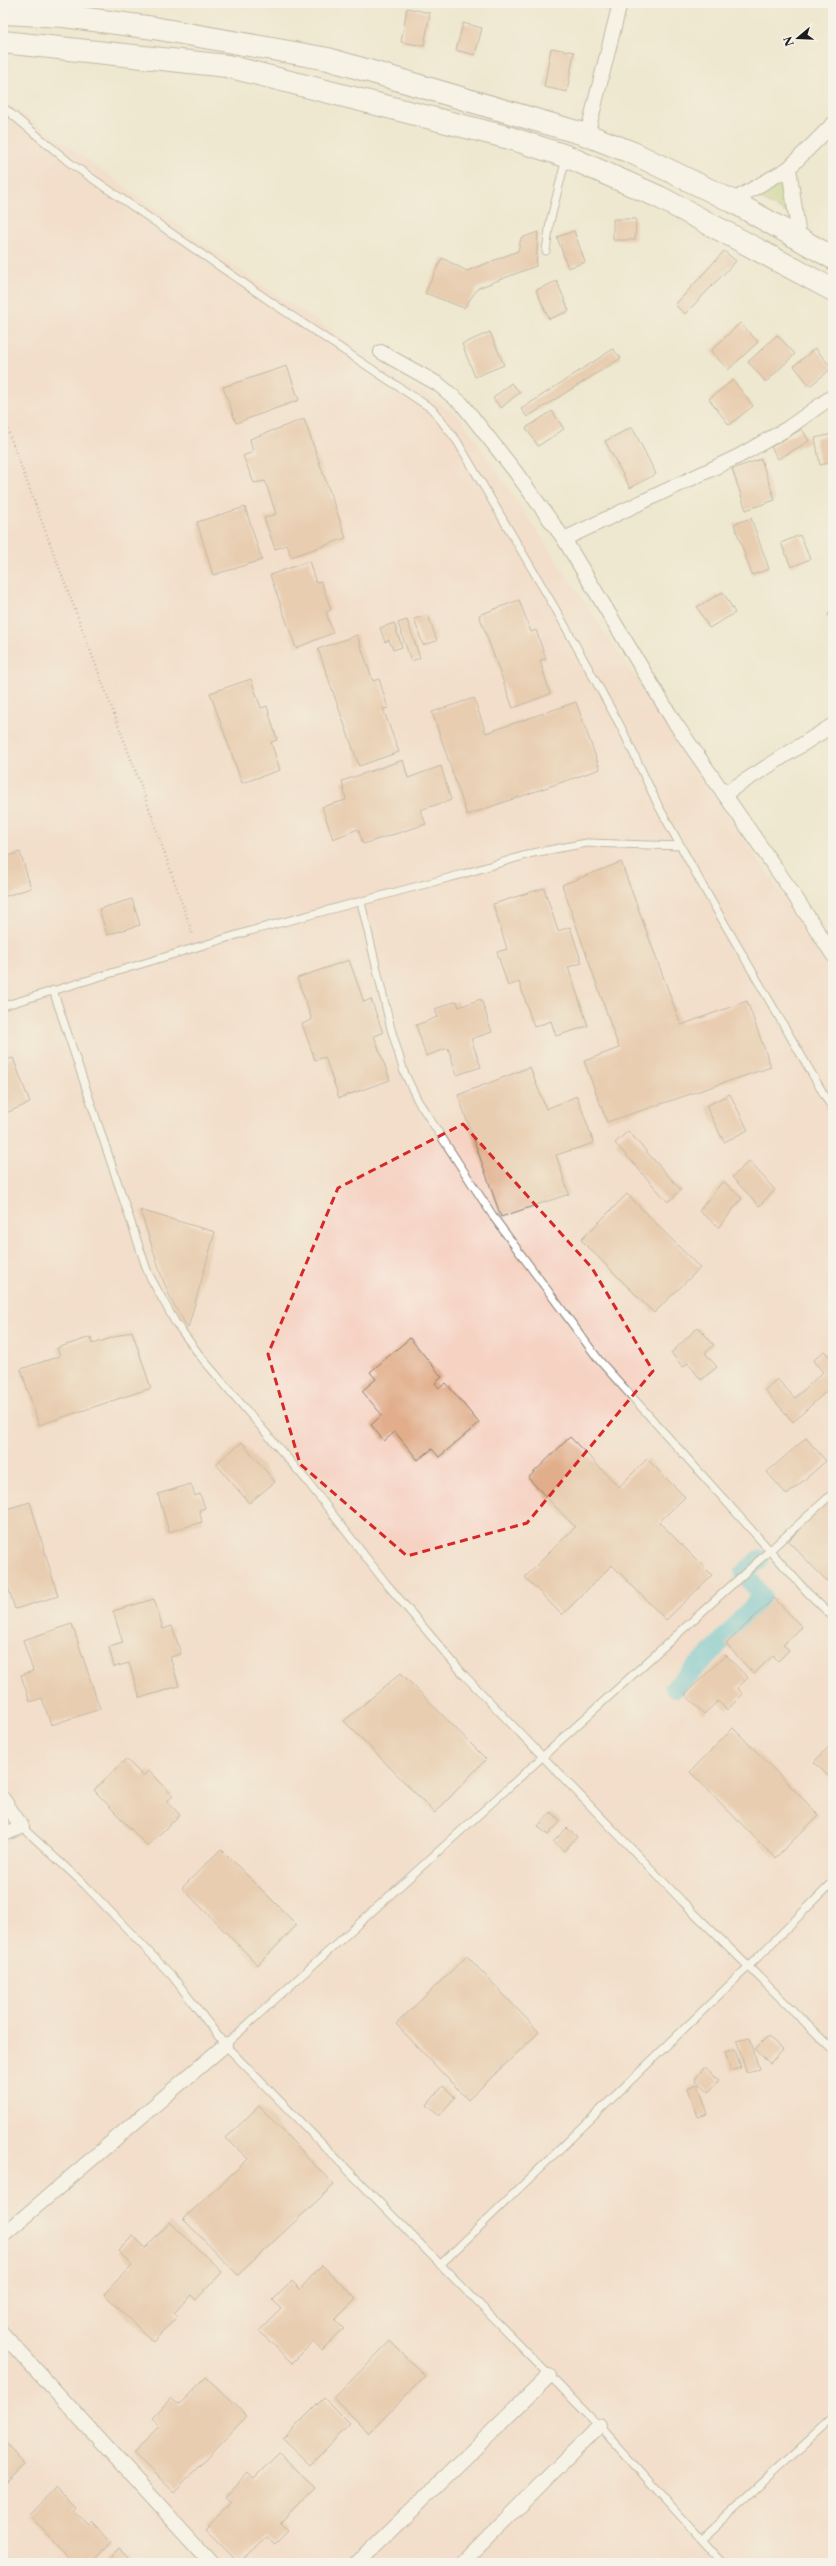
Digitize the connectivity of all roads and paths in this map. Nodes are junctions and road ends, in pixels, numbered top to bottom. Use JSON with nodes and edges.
{"nodes":[{"id":1,"x":620,"y":3,"type":"edge"},
{"id":2,"x":64,"y":10,"type":"edge"},
{"id":3,"x":3,"y":13,"type":"edge"},
{"id":4,"x":3,"y":42,"type":"edge"},
{"id":5,"x":64,"y":47,"type":"junction"},
{"id":6,"x":3,"y":107,"type":"edge"},
{"id":7,"x":516,"y":115,"type":"junction"},
{"id":8,"x":833,"y":124,"type":"edge"},
{"id":9,"x":587,"y":135,"type":"junction"},
{"id":10,"x":510,"y":138,"type":"junction"},
{"id":11,"x":566,"y":156,"type":"junction"},
{"id":12,"x":789,"y":168,"type":"junction"},
{"id":13,"x":732,"y":201,"type":"junction"},
{"id":14,"x":799,"y":237,"type":"junction"},
{"id":15,"x":546,"y":251,"type":"dead end"},
{"id":16,"x":833,"y":258,"type":"edge"},
{"id":17,"x":833,"y":290,"type":"edge"},
{"id":18,"x":381,"y":352,"type":"dead end"},
{"id":19,"x":833,"y":396,"type":"edge"},
{"id":20,"x":3,"y":418,"type":"edge"},
{"id":21,"x":564,"y":539,"type":"junction"},
{"id":22,"x":833,"y":725,"type":"edge"},
{"id":23,"x":724,"y":794,"type":"junction"},
{"id":24,"x":681,"y":846,"type":"junction"},
{"id":25,"x":361,"y":902,"type":"junction"},
{"id":26,"x":197,"y":947,"type":"junction"},
{"id":27,"x":833,"y":954,"type":"edge"},
{"id":28,"x":53,"y":990,"type":"junction"},
{"id":29,"x":3,"y":1006,"type":"edge"},
{"id":30,"x":833,"y":1110,"type":"edge"},
{"id":31,"x":833,"y":1493,"type":"edge"},
{"id":32,"x":770,"y":1548,"type":"junction"},
{"id":33,"x":833,"y":1617,"type":"edge"},
{"id":34,"x":544,"y":1756,"type":"junction"},
{"id":35,"x":3,"y":1798,"type":"edge"},
{"id":36,"x":22,"y":1828,"type":"junction"},
{"id":37,"x":3,"y":1834,"type":"edge"},
{"id":38,"x":833,"y":1882,"type":"edge"},
{"id":39,"x":749,"y":1966,"type":"junction"},
{"id":40,"x":225,"y":2045,"type":"junction"},
{"id":41,"x":833,"y":2050,"type":"edge"},
{"id":42,"x":3,"y":2235,"type":"edge"},
{"id":43,"x":440,"y":2265,"type":"junction"},
{"id":44,"x":3,"y":2334,"type":"edge"},
{"id":45,"x":549,"y":2376,"type":"junction"},
{"id":46,"x":833,"y":2418,"type":"edge"},
{"id":47,"x":599,"y":2426,"type":"junction"},
{"id":48,"x":701,"y":2539,"type":"junction"},
{"id":49,"x":212,"y":2563,"type":"edge"},
{"id":50,"x":357,"y":2563,"type":"edge"},
{"id":51,"x":462,"y":2563,"type":"edge"},
{"id":52,"x":723,"y":2563,"type":"edge"}],
"edges":[{"from":1,"to":9,"type":"street"},
{"from":2,"to":3,"type":"highway"},
{"from":2,"to":5,"type":"highway"},
{"from":2,"to":7,"type":"highway"},
{"from":4,"to":5,"type":"highway"},
{"from":5,"to":10,"type":"highway"},
{"from":6,"to":24,"type":"lane"},
{"from":7,"to":9,"type":"highway"},
{"from":7,"to":10,"type":"highway"},
{"from":8,"to":12,"type":"street"},
{"from":9,"to":13,"type":"highway"},
{"from":10,"to":11,"type":"highway"},
{"from":11,"to":15,"type":"lane"},
{"from":11,"to":17,"type":"highway"},
{"from":12,"to":13,"type":"street"},
{"from":12,"to":14,"type":"street"},
{"from":13,"to":14,"type":"highway"},
{"from":14,"to":16,"type":"highway"},
{"from":18,"to":21,"type":"street"},
{"from":19,"to":21,"type":"street"},
{"from":20,"to":26,"type":"path"},
{"from":21,"to":23,"type":"street"},
{"from":22,"to":23,"type":"street"},
{"from":23,"to":27,"type":"street"},
{"from":24,"to":25,"type":"lane"},
{"from":24,"to":30,"type":"lane"},
{"from":25,"to":26,"type":"lane"},
{"from":25,"to":32,"type":"lane"},
{"from":26,"to":28,"type":"lane"},
{"from":28,"to":29,"type":"lane"},
{"from":28,"to":34,"type":"lane"},
{"from":31,"to":32,"type":"lane"},
{"from":32,"to":33,"type":"lane"},
{"from":32,"to":34,"type":"lane"},
{"from":34,"to":39,"type":"lane"},
{"from":34,"to":40,"type":"lane"},
{"from":35,"to":36,"type":"street"},
{"from":36,"to":37,"type":"street"},
{"from":36,"to":40,"type":"lane"},
{"from":38,"to":39,"type":"lane"},
{"from":39,"to":41,"type":"lane"},
{"from":39,"to":43,"type":"lane"},
{"from":40,"to":42,"type":"street"},
{"from":40,"to":43,"type":"lane"},
{"from":43,"to":45,"type":"lane"},
{"from":44,"to":49,"type":"street"},
{"from":45,"to":47,"type":"lane"},
{"from":45,"to":50,"type":"street"},
{"from":46,"to":48,"type":"lane"},
{"from":47,"to":48,"type":"lane"},
{"from":47,"to":51,"type":"street"},
{"from":48,"to":52,"type":"lane"}]}
